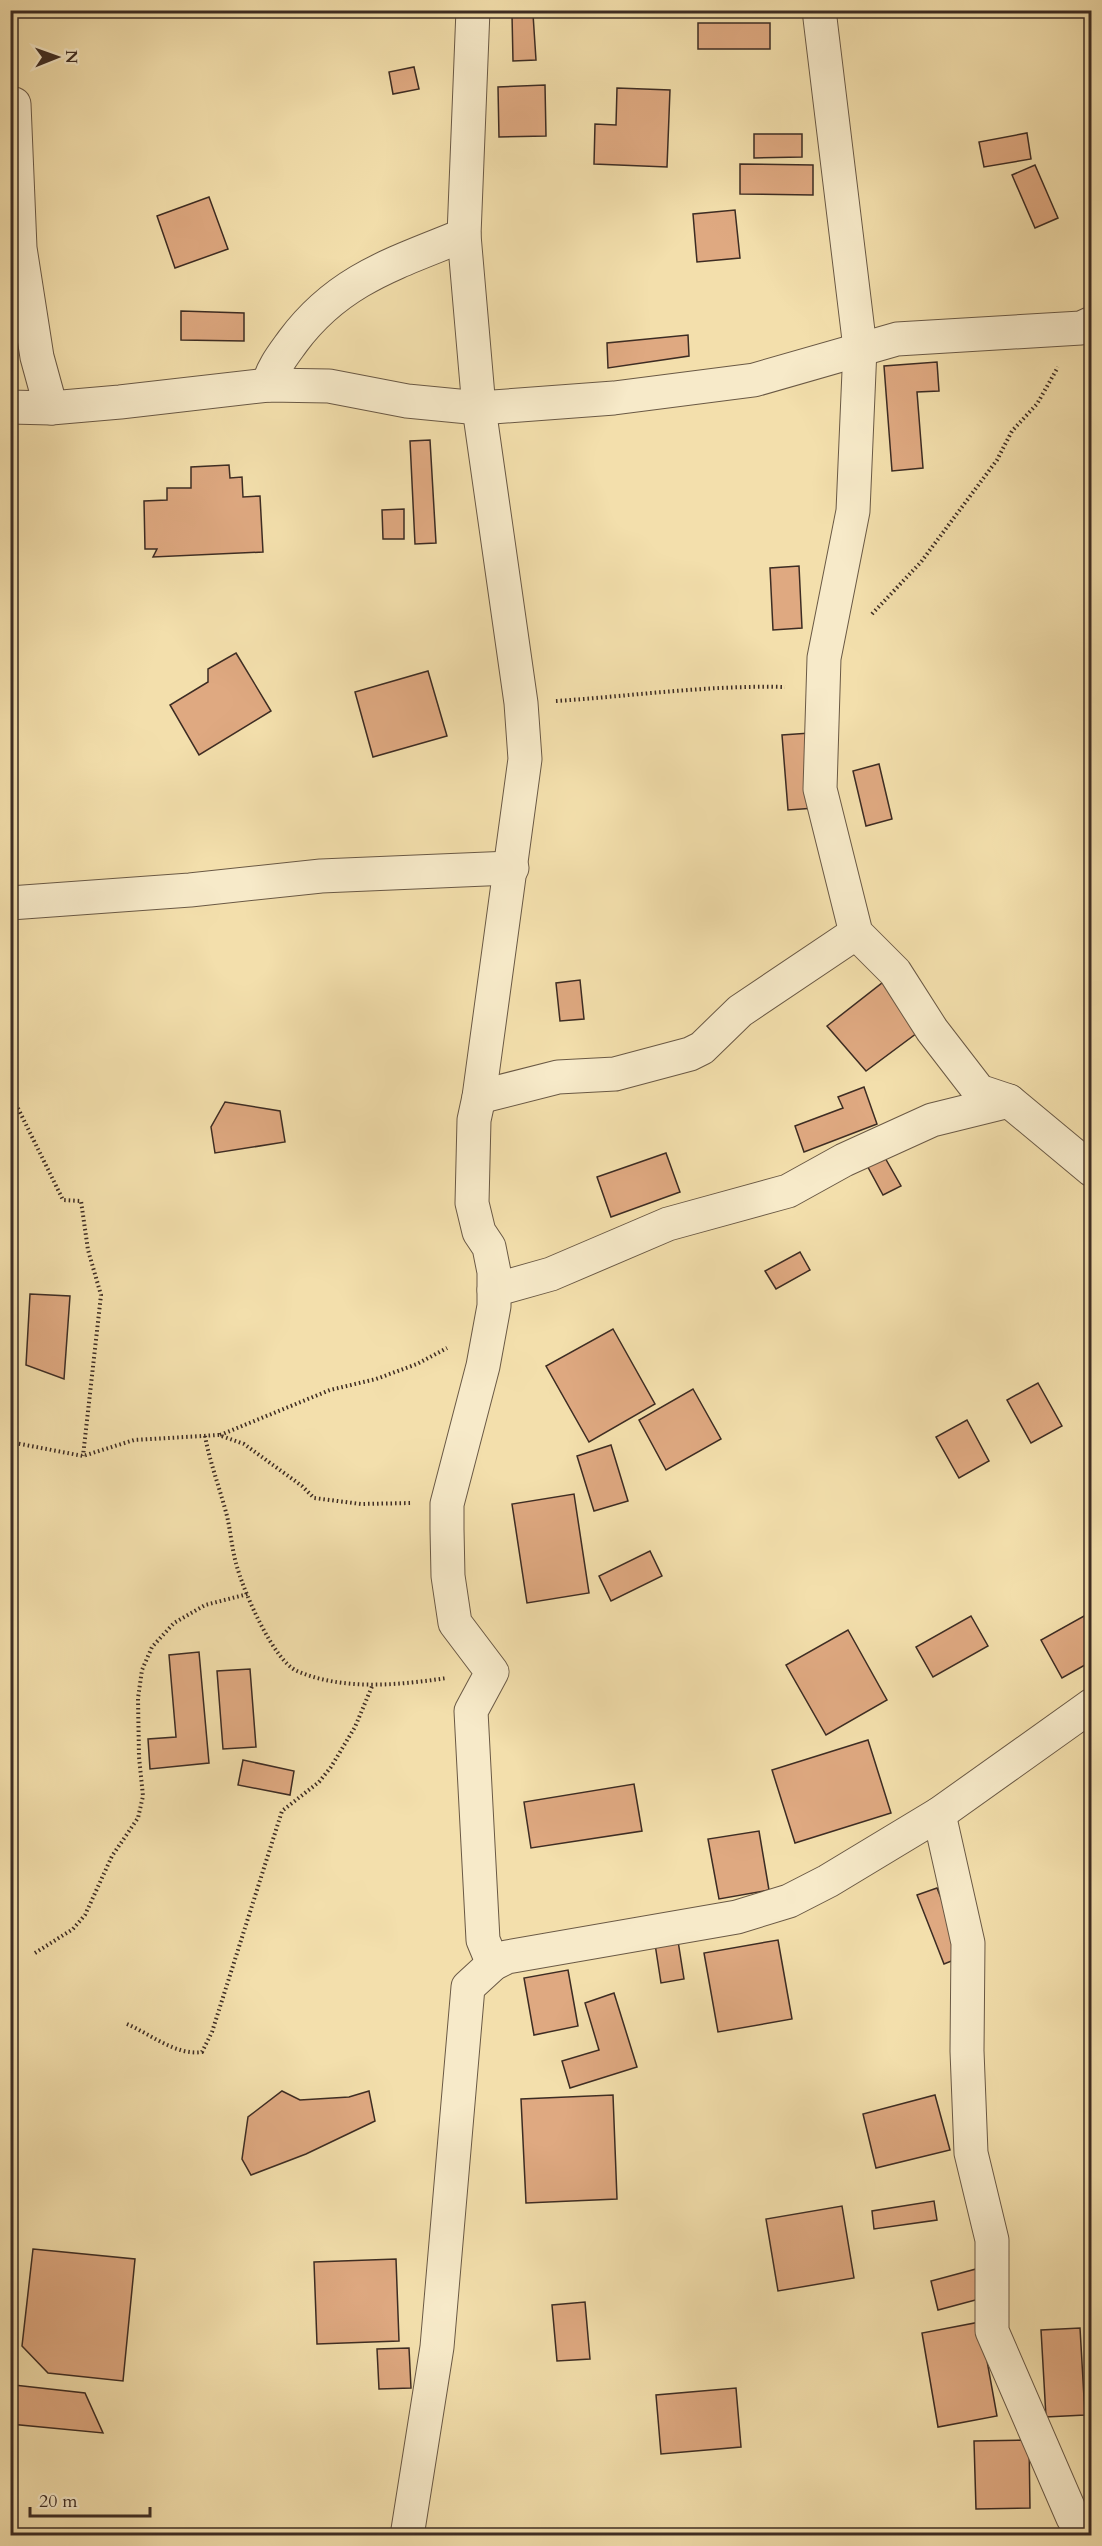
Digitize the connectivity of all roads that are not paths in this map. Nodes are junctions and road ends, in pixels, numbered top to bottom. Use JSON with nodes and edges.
{"nodes":[{"id":1,"x":473,"y":10,"type":"edge"},
{"id":2,"x":819,"y":10,"type":"edge"},
{"id":3,"x":14,"y":104,"type":"dead end"},
{"id":4,"x":464,"y":235,"type":"junction"},
{"id":5,"x":1086,"y":326,"type":"edge"},
{"id":6,"x":860,"y":348,"type":"junction"},
{"id":7,"x":268,"y":384,"type":"junction"},
{"id":8,"x":10,"y":407,"type":"edge"},
{"id":9,"x":51,"y":408,"type":"junction"},
{"id":10,"x":479,"y":408,"type":"junction"},
{"id":11,"x":512,"y":868,"type":"junction"},
{"id":12,"x":10,"y":903,"type":"edge"},
{"id":13,"x":856,"y":933,"type":"junction"},
{"id":14,"x":479,"y":1097,"type":"junction"},
{"id":15,"x":1009,"y":1101,"type":"junction"},
{"id":16,"x":1092,"y":1170,"type":"edge"},
{"id":17,"x":494,"y":1290,"type":"junction"},
{"id":18,"x":1092,"y":1705,"type":"edge"},
{"id":19,"x":939,"y":1814,"type":"junction"},
{"id":20,"x":493,"y":1964,"type":"junction"},
{"id":21,"x":1073,"y":2520,"type":"edge"},
{"id":22,"x":407,"y":2535,"type":"edge"}],
"edges":[{"from":1,"to":4,"type":"street"},
{"from":2,"to":6,"type":"street"},
{"from":3,"to":9,"type":"street"},
{"from":4,"to":7,"type":"street"},
{"from":4,"to":10,"type":"street"},
{"from":5,"to":6,"type":"street"},
{"from":6,"to":10,"type":"street"},
{"from":6,"to":13,"type":"street"},
{"from":7,"to":9,"type":"street"},
{"from":7,"to":10,"type":"street"},
{"from":8,"to":9,"type":"street"},
{"from":10,"to":11,"type":"street"},
{"from":11,"to":12,"type":"street"},
{"from":11,"to":14,"type":"street"},
{"from":13,"to":14,"type":"street"},
{"from":13,"to":15,"type":"street"},
{"from":14,"to":17,"type":"street"},
{"from":15,"to":16,"type":"street"},
{"from":15,"to":17,"type":"street"},
{"from":17,"to":20,"type":"street"},
{"from":18,"to":19,"type":"street"},
{"from":19,"to":20,"type":"street"},
{"from":19,"to":21,"type":"street"},
{"from":20,"to":22,"type":"street"}]}
